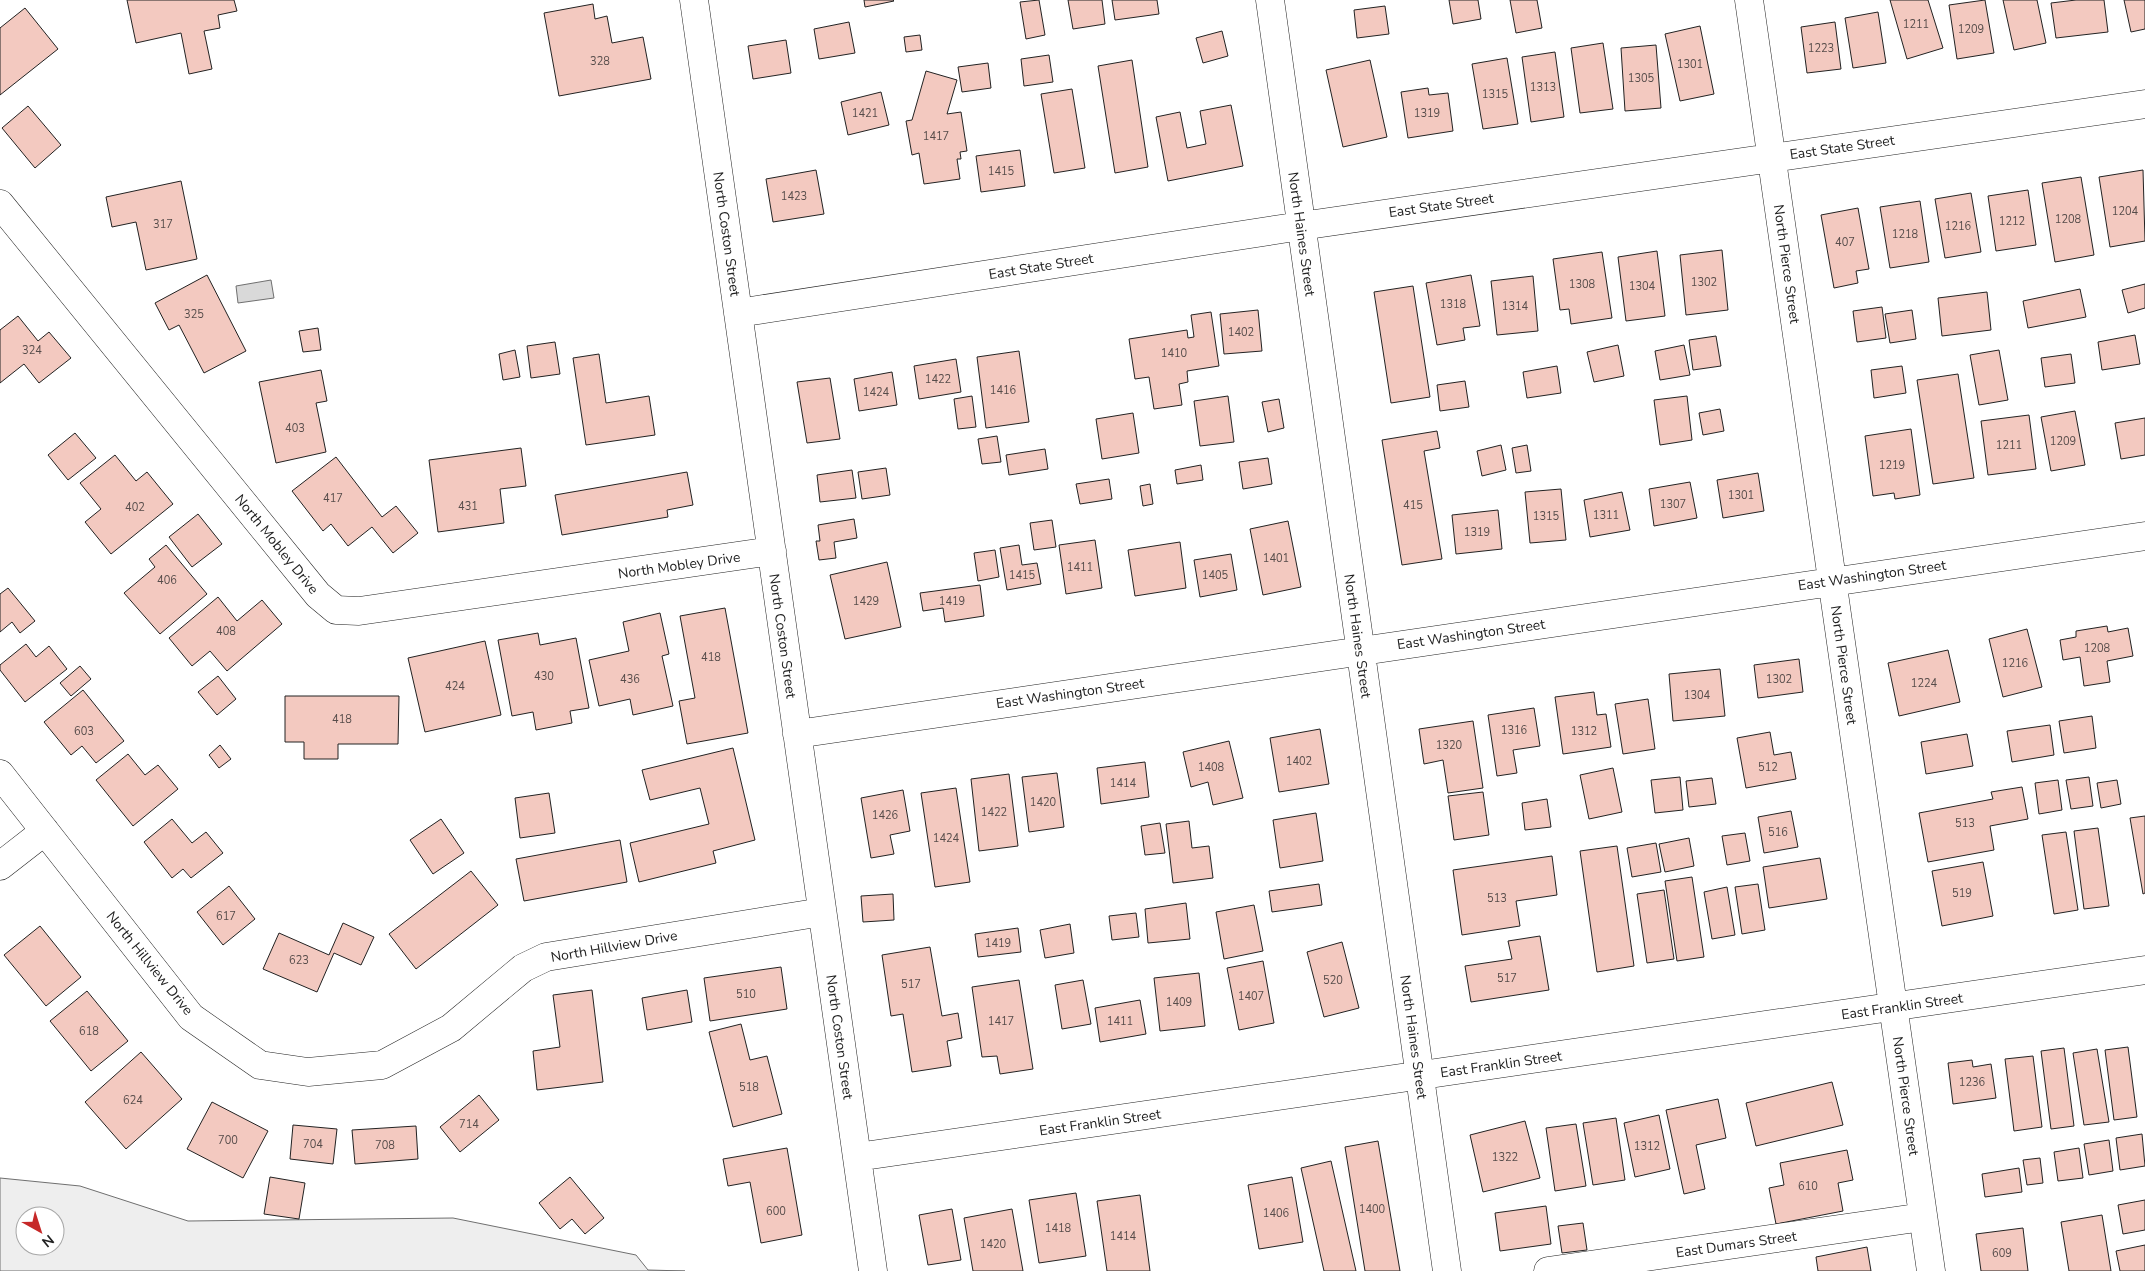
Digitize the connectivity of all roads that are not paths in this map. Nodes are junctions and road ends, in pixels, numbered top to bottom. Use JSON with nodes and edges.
{"nodes":[{"id":1,"x":694,"y":0,"type":"edge"},
{"id":2,"x":1270,"y":0,"type":"edge"},
{"id":3,"x":1749,"y":0,"type":"edge"},
{"id":4,"x":2145,"y":104,"type":"edge"},
{"id":5,"x":1772,"y":156,"type":"junction"},
{"id":6,"x":0,"y":204,"type":"edge"},
{"id":7,"x":1301,"y":226,"type":"junction"},
{"id":8,"x":738,"y":313,"type":"junction"},
{"id":9,"x":2145,"y":536,"type":"edge"},
{"id":10,"x":772,"y":551,"type":"junction"},
{"id":11,"x":1832,"y":581,"type":"junction"},
{"id":12,"x":1360,"y":650,"type":"junction"},
{"id":13,"x":797,"y":734,"type":"junction"},
{"id":14,"x":0,"y":774,"type":"edge"},
{"id":15,"x":45,"y":831,"type":"junction"},
{"id":16,"x":0,"y":866,"type":"edge"},
{"id":17,"x":822,"y":912,"type":"junction"},
{"id":18,"x":2145,"y":970,"type":"edge"},
{"id":19,"x":1893,"y":1007,"type":"junction"},
{"id":20,"x":1420,"y":1076,"type":"junction"},
{"id":21,"x":857,"y":1157,"type":"junction"},
{"id":22,"x":1923,"y":1217,"type":"junction"},
{"id":23,"x":873,"y":1271,"type":"edge"},
{"id":24,"x":1447,"y":1271,"type":"edge"},
{"id":25,"x":1548,"y":1271,"type":"edge"},
{"id":26,"x":1931,"y":1271,"type":"edge"}],
"edges":[{"from":1,"to":8,"type":"street","name":"North Coston Street"},
{"from":2,"to":7,"type":"street","name":"North Haines Street"},
{"from":3,"to":5,"type":"street","name":"North Pierce Street"},
{"from":4,"to":5,"type":"street","name":"East State Street"},
{"from":5,"to":7,"type":"street","name":"East State Street"},
{"from":5,"to":11,"type":"street","name":"North Pierce Street"},
{"from":6,"to":10,"type":"street","name":"North Mobley Drive"},
{"from":7,"to":8,"type":"street","name":"East State Street"},
{"from":7,"to":12,"type":"street","name":"North Haines Street"},
{"from":8,"to":10,"type":"street","name":"North Coston Street"},
{"from":9,"to":11,"type":"street","name":"East Washington Street"},
{"from":10,"to":13,"type":"street","name":"North Coston Street"},
{"from":11,"to":12,"type":"street","name":"East Washington Street"},
{"from":11,"to":19,"type":"street","name":"North Pierce Street"},
{"from":12,"to":13,"type":"street","name":"East Washington Street"},
{"from":12,"to":20,"type":"street","name":"North Haines Street"},
{"from":13,"to":17,"type":"street","name":"North Coston Street"},
{"from":14,"to":15,"type":"street","name":"North Hillview Drive"},
{"from":15,"to":16,"type":"street"},
{"from":15,"to":17,"type":"street","name":"North Hillview Drive"},
{"from":17,"to":21,"type":"street","name":"North Coston Street"},
{"from":18,"to":19,"type":"street","name":"East Franklin Street"},
{"from":19,"to":20,"type":"street","name":"East Franklin Street"},
{"from":19,"to":22,"type":"street","name":"North Pierce Street"},
{"from":20,"to":21,"type":"street","name":"East Franklin Street"},
{"from":20,"to":24,"type":"street","name":"North Haines Street"},
{"from":21,"to":23,"type":"street","name":"North Coston Street"},
{"from":22,"to":25,"type":"street","name":"East Dumars Street"},
{"from":22,"to":26,"type":"street","name":"North Pierce Street"}]}
